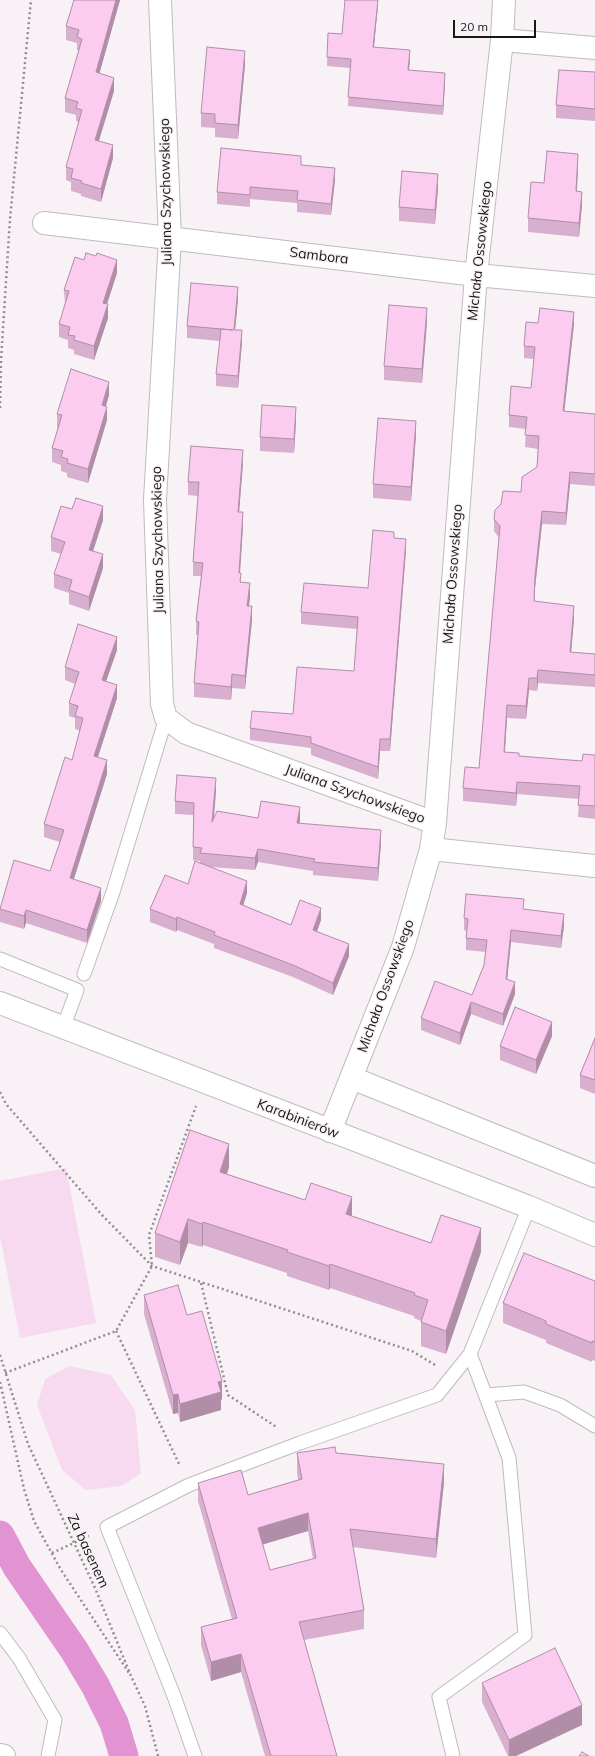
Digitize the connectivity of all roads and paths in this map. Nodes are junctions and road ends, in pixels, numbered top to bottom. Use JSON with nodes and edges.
{"nodes":[{"id":1,"x":31,"y":0,"type":"edge"},
{"id":2,"x":160,"y":0,"type":"edge"},
{"id":3,"x":504,"y":0,"type":"edge"},
{"id":4,"x":502,"y":40,"type":"junction"},
{"id":5,"x":595,"y":48,"type":"edge"},
{"id":6,"x":44,"y":223,"type":"dead end"},
{"id":7,"x":170,"y":238,"type":"junction"},
{"id":8,"x":476,"y":275,"type":"junction"},
{"id":9,"x":595,"y":286,"type":"edge"},
{"id":10,"x":0,"y":408,"type":"edge"},
{"id":11,"x":166,"y":718,"type":"junction"},
{"id":12,"x":435,"y":823,"type":"junction"},
{"id":13,"x":431,"y":849,"type":"junction"},
{"id":14,"x":595,"y":866,"type":"edge"},
{"id":15,"x":0,"y":959,"type":"edge"},
{"id":16,"x":84,"y":974,"type":"dead end"},
{"id":17,"x":0,"y":1004,"type":"edge"},
{"id":18,"x":63,"y":1028,"type":"junction"},
{"id":19,"x":352,"y":1078,"type":"junction"},
{"id":20,"x":0,"y":1092,"type":"edge"},
{"id":21,"x":198,"y":1101,"type":"dead end"},
{"id":22,"x":330,"y":1131,"type":"junction"},
{"id":23,"x":595,"y":1176,"type":"edge"},
{"id":24,"x":529,"y":1207,"type":"junction"},
{"id":25,"x":595,"y":1235,"type":"edge"},
{"id":26,"x":152,"y":1266,"type":"junction"},
{"id":27,"x":200,"y":1282,"type":"junction"},
{"id":28,"x":116,"y":1331,"type":"junction"},
{"id":29,"x":470,"y":1354,"type":"junction"},
{"id":30,"x":0,"y":1355,"type":"edge"},
{"id":31,"x":4,"y":1372,"type":"junction"},
{"id":32,"x":453,"y":1376,"type":"junction"},
{"id":33,"x":0,"y":1382,"type":"edge"},
{"id":34,"x":486,"y":1395,"type":"junction"},
{"id":35,"x":595,"y":1426,"type":"edge"},
{"id":36,"x":300,"y":1443,"type":"junction"},
{"id":37,"x":189,"y":1485,"type":"junction"},
{"id":38,"x":107,"y":1527,"type":"junction"},
{"id":39,"x":74,"y":1543,"type":"junction"},
{"id":40,"x":52,"y":1553,"type":"junction"},
{"id":41,"x":0,"y":1633,"type":"edge"},
{"id":42,"x":131,"y":1676,"type":"junction"},
{"id":43,"x":0,"y":1755,"type":"edge"},
{"id":44,"x":4,"y":1756,"type":"edge"},
{"id":45,"x":48,"y":1756,"type":"edge"},
{"id":46,"x":158,"y":1756,"type":"edge"},
{"id":47,"x":195,"y":1756,"type":"edge"},
{"id":48,"x":452,"y":1756,"type":"edge"}],
"edges":[{"from":1,"to":10,"type":"path"},
{"from":2,"to":7,"type":"street","name":"Juliana Szychowskiego"},
{"from":3,"to":4,"type":"street","name":"Michała Ossowskiego"},
{"from":4,"to":5,"type":"street"},
{"from":4,"to":8,"type":"street","name":"Michała Ossowskiego"},
{"from":6,"to":7,"type":"street","name":"Sambora"},
{"from":7,"to":8,"type":"street","name":"Sambora"},
{"from":7,"to":11,"type":"street","name":"Juliana Szychowskiego"},
{"from":8,"to":9,"type":"street","name":"Sambora"},
{"from":8,"to":12,"type":"street","name":"Michała Ossowskiego"},
{"from":11,"to":12,"type":"street","name":"Juliana Szychowskiego"},
{"from":11,"to":16,"type":"lane"},
{"from":12,"to":13,"type":"street","name":"Michała Ossowskiego"},
{"from":13,"to":14,"type":"street"},
{"from":13,"to":19,"type":"street","name":"Michała Ossowskiego"},
{"from":15,"to":18,"type":"lane"},
{"from":17,"to":18,"type":"street","name":"Karabinierów"},
{"from":18,"to":22,"type":"street","name":"Karabinierów"},
{"from":19,"to":22,"type":"street","name":"Michała Ossowskiego"},
{"from":19,"to":23,"type":"street"},
{"from":20,"to":26,"type":"path"},
{"from":21,"to":26,"type":"path"},
{"from":22,"to":24,"type":"street","name":"Karabinierów"},
{"from":24,"to":25,"type":"street","name":"Karabinierów"},
{"from":24,"to":29,"type":"lane"},
{"from":26,"to":27,"type":"path"},
{"from":26,"to":28,"type":"path"},
{"from":27,"to":32,"type":"path"},
{"from":27,"to":36,"type":"path"},
{"from":28,"to":31,"type":"path"},
{"from":28,"to":37,"type":"path"},
{"from":29,"to":32,"type":"lane"},
{"from":29,"to":34,"type":"lane"},
{"from":30,"to":31,"type":"path","name":"Za basenem"},
{"from":31,"to":39,"type":"path","name":"Za basenem"},
{"from":32,"to":36,"type":"lane"},
{"from":33,"to":40,"type":"path"},
{"from":34,"to":35,"type":"lane"},
{"from":34,"to":48,"type":"lane"},
{"from":36,"to":37,"type":"lane"},
{"from":37,"to":38,"type":"lane"},
{"from":38,"to":39,"type":"path"},
{"from":38,"to":47,"type":"lane"},
{"from":39,"to":40,"type":"path"},
{"from":39,"to":42,"type":"path","name":"Za basenem"},
{"from":40,"to":42,"type":"path"},
{"from":41,"to":45,"type":"lane"},
{"from":42,"to":46,"type":"path","name":"Za basenem"},
{"from":43,"to":44,"type":"street"}]}
